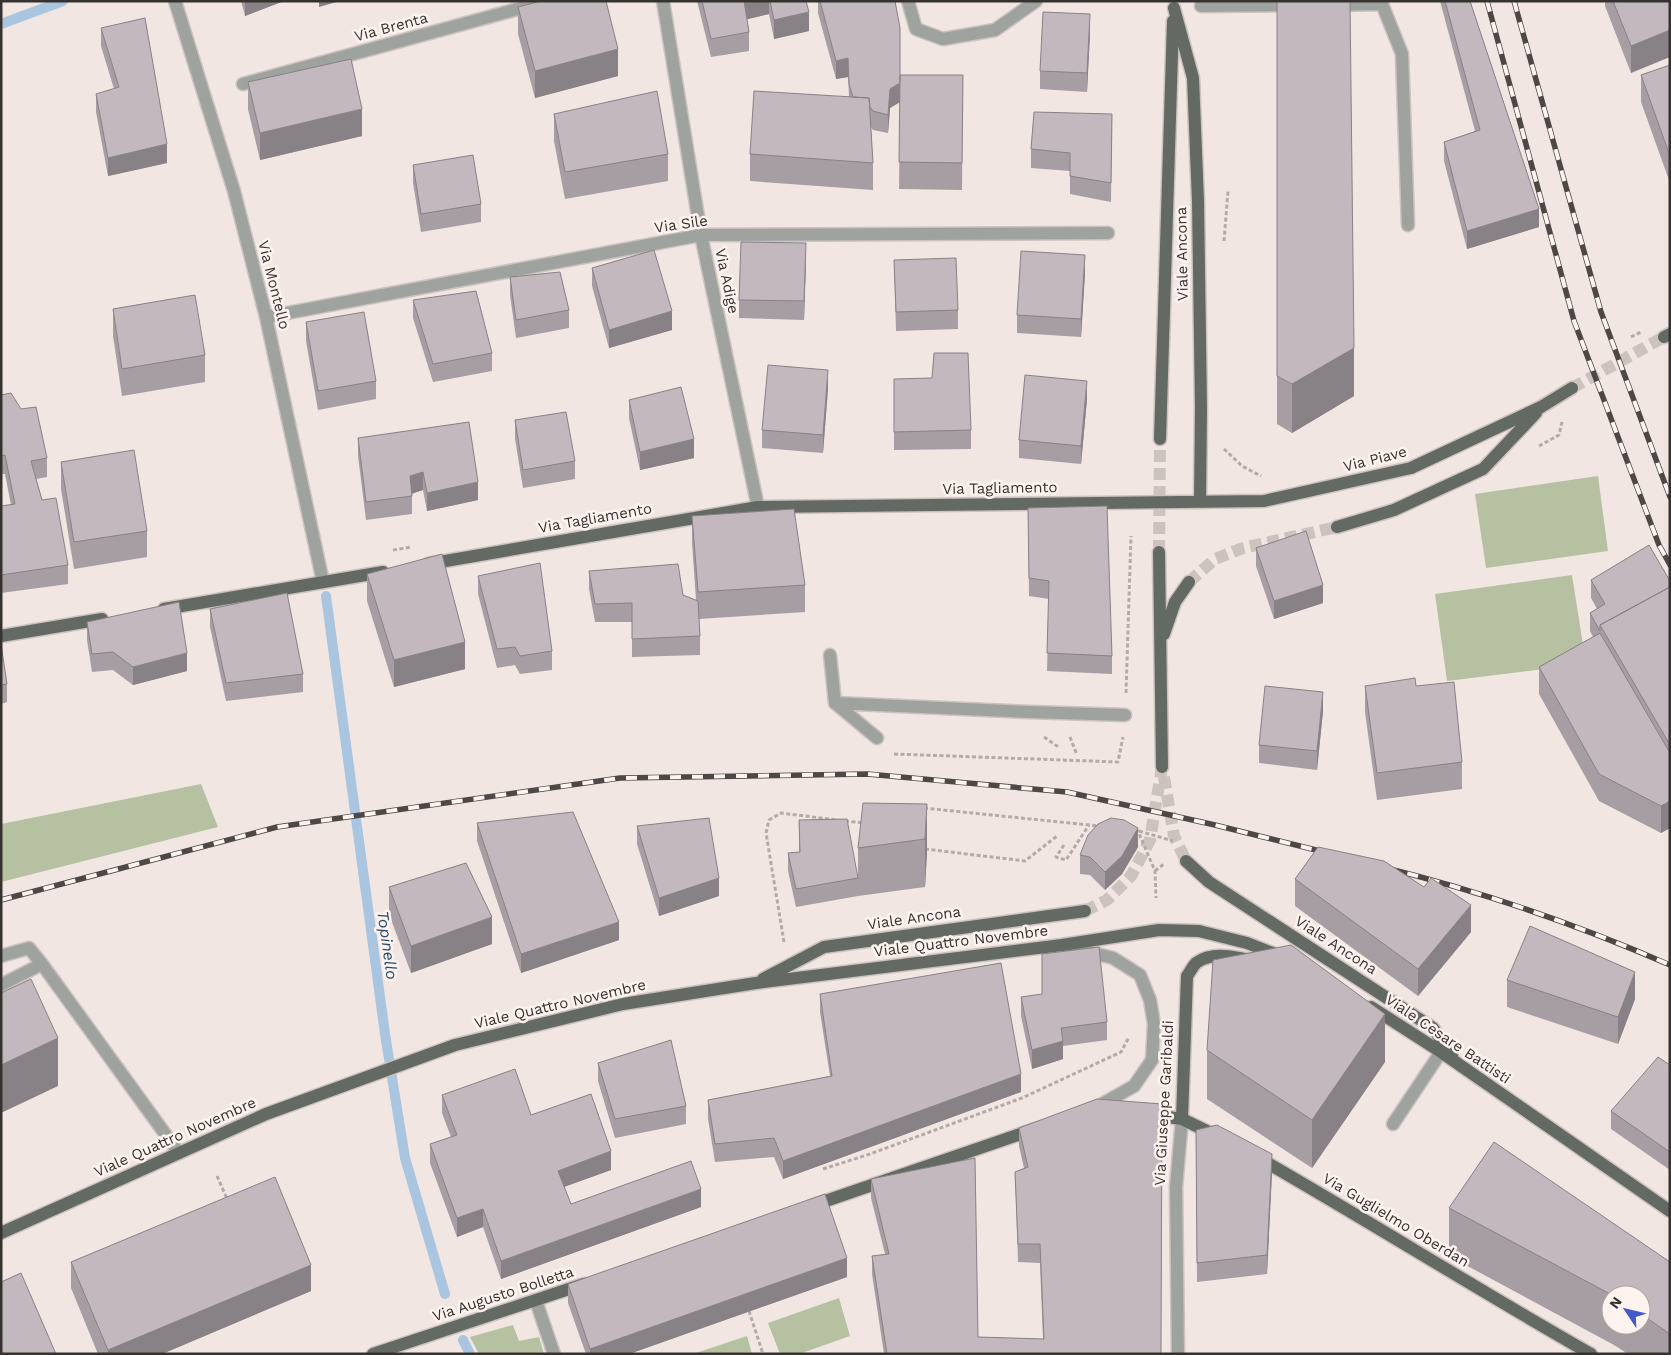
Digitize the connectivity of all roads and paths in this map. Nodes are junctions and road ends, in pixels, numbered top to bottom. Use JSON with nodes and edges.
{"nodes":[{"id":1,"x":175,"y":1,"type":"edge"},
{"id":2,"x":547,"y":1,"type":"edge"},
{"id":3,"x":663,"y":1,"type":"edge"},
{"id":4,"x":908,"y":1,"type":"edge"},
{"id":5,"x":1036,"y":1,"type":"edge"},
{"id":6,"x":1174,"y":4,"type":"edge"},
{"id":7,"x":1306,"y":5,"type":"edge"},
{"id":8,"x":1325,"y":5,"type":"edge"},
{"id":9,"x":1201,"y":6,"type":"dead end"},
{"id":10,"x":243,"y":84,"type":"dead end"},
{"id":11,"x":1228,"y":191,"type":"dead end"},
{"id":12,"x":1408,"y":225,"type":"dead end"},
{"id":13,"x":1108,"y":233,"type":"dead end"},
{"id":14,"x":702,"y":235,"type":"junction"},
{"id":15,"x":1224,"y":248,"type":"dead end"},
{"id":16,"x":266,"y":317,"type":"junction"},
{"id":17,"x":1572,"y":388,"type":"tunnel mouth"},
{"id":18,"x":1541,"y":408,"type":"junction"},
{"id":19,"x":1160,"y":438,"type":"tunnel mouth"},
{"id":20,"x":1220,"y":447,"type":"dead end"},
{"id":21,"x":1266,"y":479,"type":"dead end"},
{"id":22,"x":1200,"y":502,"type":"junction"},
{"id":23,"x":758,"y":506,"type":"junction"},
{"id":24,"x":1337,"y":527,"type":"tunnel mouth"},
{"id":25,"x":1131,"y":536,"type":"dead end"},
{"id":26,"x":1159,"y":552,"type":"tunnel mouth"},
{"id":27,"x":417,"y":566,"type":"edge"},
{"id":28,"x":398,"y":569,"type":"edge"},
{"id":29,"x":323,"y":582,"type":"junction"},
{"id":30,"x":1189,"y":582,"type":"tunnel mouth"},
{"id":31,"x":148,"y":612,"type":"edge"},
{"id":32,"x":118,"y":616,"type":"edge"},
{"id":33,"x":1,"y":636,"type":"edge"},
{"id":34,"x":1160,"y":644,"type":"junction"},
{"id":35,"x":830,"y":655,"type":"dead end"},
{"id":36,"x":835,"y":703,"type":"junction"},
{"id":37,"x":1125,"y":715,"type":"joint"},
{"id":38,"x":1119,"y":733,"type":"dead end"},
{"id":39,"x":1036,"y":737,"type":"dead end"},
{"id":40,"x":877,"y":738,"type":"joint"},
{"id":41,"x":1060,"y":748,"type":"dead end"},
{"id":42,"x":1162,"y":767,"type":"tunnel mouth"},
{"id":43,"x":919,"y":808,"type":"edge"},
{"id":44,"x":866,"y":824,"type":"edge"},
{"id":45,"x":1088,"y":825,"type":"junction"},
{"id":46,"x":1108,"y":827,"type":"edge"},
{"id":47,"x":1128,"y":830,"type":"edge"},
{"id":48,"x":1056,"y":836,"type":"dead end"},
{"id":49,"x":1064,"y":845,"type":"dead end"},
{"id":50,"x":916,"y":848,"type":"edge"},
{"id":51,"x":1186,"y":861,"type":"tunnel mouth"},
{"id":52,"x":1156,"y":898,"type":"dead end"},
{"id":53,"x":1085,"y":911,"type":"tunnel mouth"},
{"id":54,"x":784,"y":942,"type":"dead end"},
{"id":55,"x":1062,"y":945,"type":"junction"},
{"id":56,"x":1,"y":956,"type":"edge"},
{"id":57,"x":1290,"y":962,"type":"joint"},
{"id":58,"x":42,"y":964,"type":"junction"},
{"id":59,"x":756,"y":983,"type":"junction"},
{"id":60,"x":1,"y":985,"type":"edge"},
{"id":61,"x":1361,"y":999,"type":"edge"},
{"id":62,"x":1130,"y":1035,"type":"dead end"},
{"id":63,"x":1441,"y":1052,"type":"junction"},
{"id":64,"x":1458,"y":1065,"type":"junction"},
{"id":65,"x":1092,"y":1109,"type":"joint"},
{"id":66,"x":1114,"y":1110,"type":"edge"},
{"id":67,"x":1132,"y":1112,"type":"edge"},
{"id":68,"x":1182,"y":1119,"type":"junction"},
{"id":69,"x":1050,"y":1124,"type":"edge"},
{"id":70,"x":1393,"y":1124,"type":"dead end"},
{"id":71,"x":1232,"y":1144,"type":"edge"},
{"id":72,"x":179,"y":1153,"type":"junction"},
{"id":73,"x":1249,"y":1153,"type":"edge"},
{"id":74,"x":823,"y":1169,"type":"dead end"},
{"id":75,"x":218,"y":1176,"type":"dead end"},
{"id":76,"x":231,"y":1210,"type":"edge"},
{"id":77,"x":798,"y":1211,"type":"edge"},
{"id":78,"x":1670,"y":1211,"type":"edge"},
{"id":79,"x":1,"y":1233,"type":"edge"},
{"id":80,"x":598,"y":1279,"type":"edge"},
{"id":81,"x":536,"y":1301,"type":"junction"},
{"id":82,"x":749,"y":1311,"type":"dead end"},
{"id":83,"x":373,"y":1354,"type":"edge"},
{"id":84,"x":554,"y":1354,"type":"edge"},
{"id":85,"x":763,"y":1354,"type":"edge"},
{"id":86,"x":1178,"y":1354,"type":"edge"},
{"id":87,"x":1591,"y":1354,"type":"edge"}],
"edges":[{"from":1,"to":16,"type":"street","name":"Via Montello"},
{"from":2,"to":10,"type":"street","name":"Via Brenta"},
{"from":3,"to":14,"type":"street","name":"Via Adige"},
{"from":4,"to":5,"type":"street"},
{"from":6,"to":19,"type":"main road","name":"Viale Ancona"},
{"from":6,"to":22,"type":"main road","name":"Viale Ancona"},
{"from":7,"to":9,"type":"street"},
{"from":8,"to":12,"type":"street"},
{"from":11,"to":15,"type":"path"},
{"from":13,"to":14,"type":"street","name":"Via Sile"},
{"from":14,"to":16,"type":"street","name":"Via Sile"},
{"from":14,"to":23,"type":"street","name":"Via Adige"},
{"from":16,"to":29,"type":"street","name":"Via Montello"},
{"from":17,"to":18,"type":"main road","name":"Via Piave"},
{"from":18,"to":22,"type":"main road","name":"Via Piave"},
{"from":18,"to":24,"type":"main road"},
{"from":20,"to":21,"type":"path"},
{"from":22,"to":23,"type":"main road","name":"Via Tagliamento"},
{"from":23,"to":27,"type":"main road","name":"Via Tagliamento"},
{"from":25,"to":37,"type":"path"},
{"from":26,"to":34,"type":"main road"},
{"from":28,"to":29,"type":"main road"},
{"from":29,"to":31,"type":"main road"},
{"from":30,"to":34,"type":"main road"},
{"from":32,"to":33,"type":"main road"},
{"from":34,"to":42,"type":"main road"},
{"from":35,"to":36,"type":"street"},
{"from":36,"to":37,"type":"street"},
{"from":36,"to":40,"type":"street"},
{"from":38,"to":40,"type":"path"},
{"from":39,"to":41,"type":"path"},
{"from":43,"to":45,"type":"path"},
{"from":44,"to":54,"type":"path"},
{"from":45,"to":46,"type":"path"},
{"from":45,"to":49,"type":"path"},
{"from":47,"to":52,"type":"path"},
{"from":48,"to":50,"type":"path"},
{"from":51,"to":64,"type":"main road","name":"Viale Ancona"},
{"from":53,"to":59,"type":"main road","name":"Viale Ancona"},
{"from":55,"to":57,"type":"main road","name":"Viale Quattro Novembre"},
{"from":55,"to":59,"type":"main road","name":"Viale Quattro Novembre"},
{"from":55,"to":65,"type":"street"},
{"from":56,"to":58,"type":"street"},
{"from":57,"to":68,"type":"main road","name":"Via Giuseppe Garibaldi"},
{"from":58,"to":60,"type":"street"},
{"from":58,"to":72,"type":"street"},
{"from":59,"to":72,"type":"main road","name":"Viale Quattro Novembre"},
{"from":61,"to":63,"type":"main road","name":"Viale Cesare Battisti"},
{"from":62,"to":74,"type":"path"},
{"from":63,"to":64,"type":"main road","name":"Viale Cesare Battisti"},
{"from":63,"to":70,"type":"street"},
{"from":64,"to":78,"type":"main road","name":"Viale Cesare Battisti"},
{"from":65,"to":66,"type":"main road"},
{"from":67,"to":68,"type":"main road"},
{"from":68,"to":71,"type":"main road"},
{"from":68,"to":86,"type":"street","name":"Via Giuseppe Garibaldi"},
{"from":69,"to":77,"type":"main road"},
{"from":72,"to":79,"type":"main road","name":"Viale Quattro Novembre"},
{"from":73,"to":87,"type":"main road","name":"Via Guglielmo Oberdan"},
{"from":75,"to":76,"type":"path"},
{"from":80,"to":81,"type":"main road","name":"Via Augusto Bolletta"},
{"from":81,"to":83,"type":"main road","name":"Via Augusto Bolletta"},
{"from":81,"to":84,"type":"street"},
{"from":82,"to":85,"type":"path"}]}
